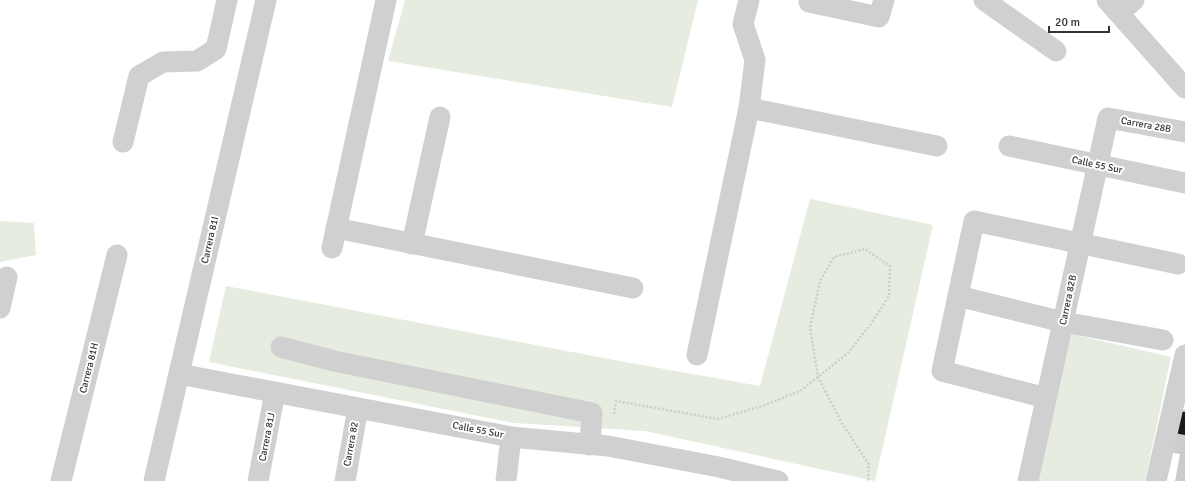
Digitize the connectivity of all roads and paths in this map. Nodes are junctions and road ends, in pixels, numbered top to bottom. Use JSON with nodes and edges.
{"nodes":[{"id":1,"x":227,"y":0,"type":"edge"},
{"id":2,"x":266,"y":0,"type":"edge"},
{"id":3,"x":386,"y":0,"type":"edge"},
{"id":4,"x":749,"y":0,"type":"edge"},
{"id":5,"x":984,"y":0,"type":"edge"},
{"id":6,"x":1134,"y":0,"type":"edge"},
{"id":7,"x":810,"y":1,"type":"edge"},
{"id":8,"x":1113,"y":7,"type":"edge"},
{"id":9,"x":882,"y":9,"type":"edge"},
{"id":10,"x":1056,"y":51,"type":"dead end"},
{"id":11,"x":1185,"y":88,"type":"edge"},
{"id":12,"x":750,"y":108,"type":"junction"},
{"id":13,"x":440,"y":117,"type":"dead end"},
{"id":14,"x":1108,"y":118,"type":"joint"},
{"id":15,"x":1185,"y":132,"type":"edge"},
{"id":16,"x":123,"y":142,"type":"dead end"},
{"id":17,"x":937,"y":146,"type":"dead end"},
{"id":18,"x":1009,"y":146,"type":"dead end"},
{"id":19,"x":1097,"y":166,"type":"junction"},
{"id":20,"x":1185,"y":184,"type":"edge"},
{"id":21,"x":1080,"y":243,"type":"junction"},
{"id":22,"x":412,"y":244,"type":"junction"},
{"id":23,"x":116,"y":255,"type":"dead end"},
{"id":24,"x":1178,"y":264,"type":"dead end"},
{"id":25,"x":7,"y":277,"type":"dead end"},
{"id":26,"x":633,"y":288,"type":"dead end"},
{"id":27,"x":958,"y":296,"type":"junction"},
{"id":28,"x":0,"y":308,"type":"edge"},
{"id":29,"x":1063,"y":322,"type":"junction"},
{"id":30,"x":1162,"y":340,"type":"dead end"},
{"id":31,"x":281,"y":347,"type":"dead end"},
{"id":32,"x":697,"y":355,"type":"dead end"},
{"id":33,"x":1185,"y":355,"type":"edge"},
{"id":34,"x":179,"y":374,"type":"junction"},
{"id":35,"x":818,"y":377,"type":"junction"},
{"id":36,"x":275,"y":392,"type":"junction"},
{"id":37,"x":1046,"y":398,"type":"junction"},
{"id":38,"x":358,"y":408,"type":"junction"},
{"id":39,"x":614,"y":416,"type":"dead end"},
{"id":40,"x":511,"y":437,"type":"junction"},
{"id":41,"x":590,"y":445,"type":"junction"},
{"id":42,"x":60,"y":481,"type":"edge"},
{"id":43,"x":154,"y":481,"type":"edge"},
{"id":44,"x":258,"y":481,"type":"edge"},
{"id":45,"x":344,"y":481,"type":"edge"},
{"id":46,"x":506,"y":481,"type":"edge"},
{"id":47,"x":778,"y":481,"type":"edge"},
{"id":48,"x":868,"y":481,"type":"edge"},
{"id":49,"x":1028,"y":481,"type":"edge"},
{"id":50,"x":1156,"y":481,"type":"edge"}],
"edges":[{"from":1,"to":16,"type":"street"},
{"from":2,"to":34,"type":"street","name":"Carrera 81I"},
{"from":3,"to":22,"type":"street"},
{"from":4,"to":12,"type":"street"},
{"from":5,"to":10,"type":"street"},
{"from":6,"to":8,"type":"street"},
{"from":7,"to":9,"type":"street"},
{"from":8,"to":11,"type":"street"},
{"from":12,"to":17,"type":"street"},
{"from":12,"to":32,"type":"street"},
{"from":13,"to":22,"type":"street"},
{"from":14,"to":15,"type":"street","name":"Carrera 28B"},
{"from":14,"to":19,"type":"street","name":"Carrera 82B"},
{"from":18,"to":19,"type":"street","name":"Calle 55 Sur"},
{"from":19,"to":20,"type":"street","name":"Calle 55 Sur"},
{"from":19,"to":21,"type":"street","name":"Carrera 82B"},
{"from":21,"to":24,"type":"street"},
{"from":21,"to":27,"type":"street"},
{"from":21,"to":29,"type":"street","name":"Carrera 82B"},
{"from":22,"to":26,"type":"street"},
{"from":23,"to":42,"type":"street","name":"Carrera 81H"},
{"from":25,"to":28,"type":"street"},
{"from":27,"to":29,"type":"street"},
{"from":27,"to":37,"type":"street"},
{"from":29,"to":30,"type":"street"},
{"from":29,"to":37,"type":"street","name":"Carrera 82B"},
{"from":31,"to":41,"type":"street"},
{"from":33,"to":50,"type":"street"},
{"from":34,"to":36,"type":"street","name":"Calle 55 Sur"},
{"from":34,"to":43,"type":"street","name":"Carrera 81I"},
{"from":35,"to":35,"type":"path"},
{"from":35,"to":39,"type":"path"},
{"from":35,"to":48,"type":"path"},
{"from":36,"to":38,"type":"street","name":"Calle 55 Sur"},
{"from":36,"to":44,"type":"street","name":"Carrera 81J"},
{"from":37,"to":49,"type":"street","name":"Carrera 82B"},
{"from":38,"to":40,"type":"street","name":"Calle 55 Sur"},
{"from":38,"to":45,"type":"street","name":"Carrera 82"},
{"from":40,"to":41,"type":"street","name":"Calle 55 Sur"},
{"from":40,"to":46,"type":"street"},
{"from":41,"to":47,"type":"street","name":"Calle 55 Sur"}]}
